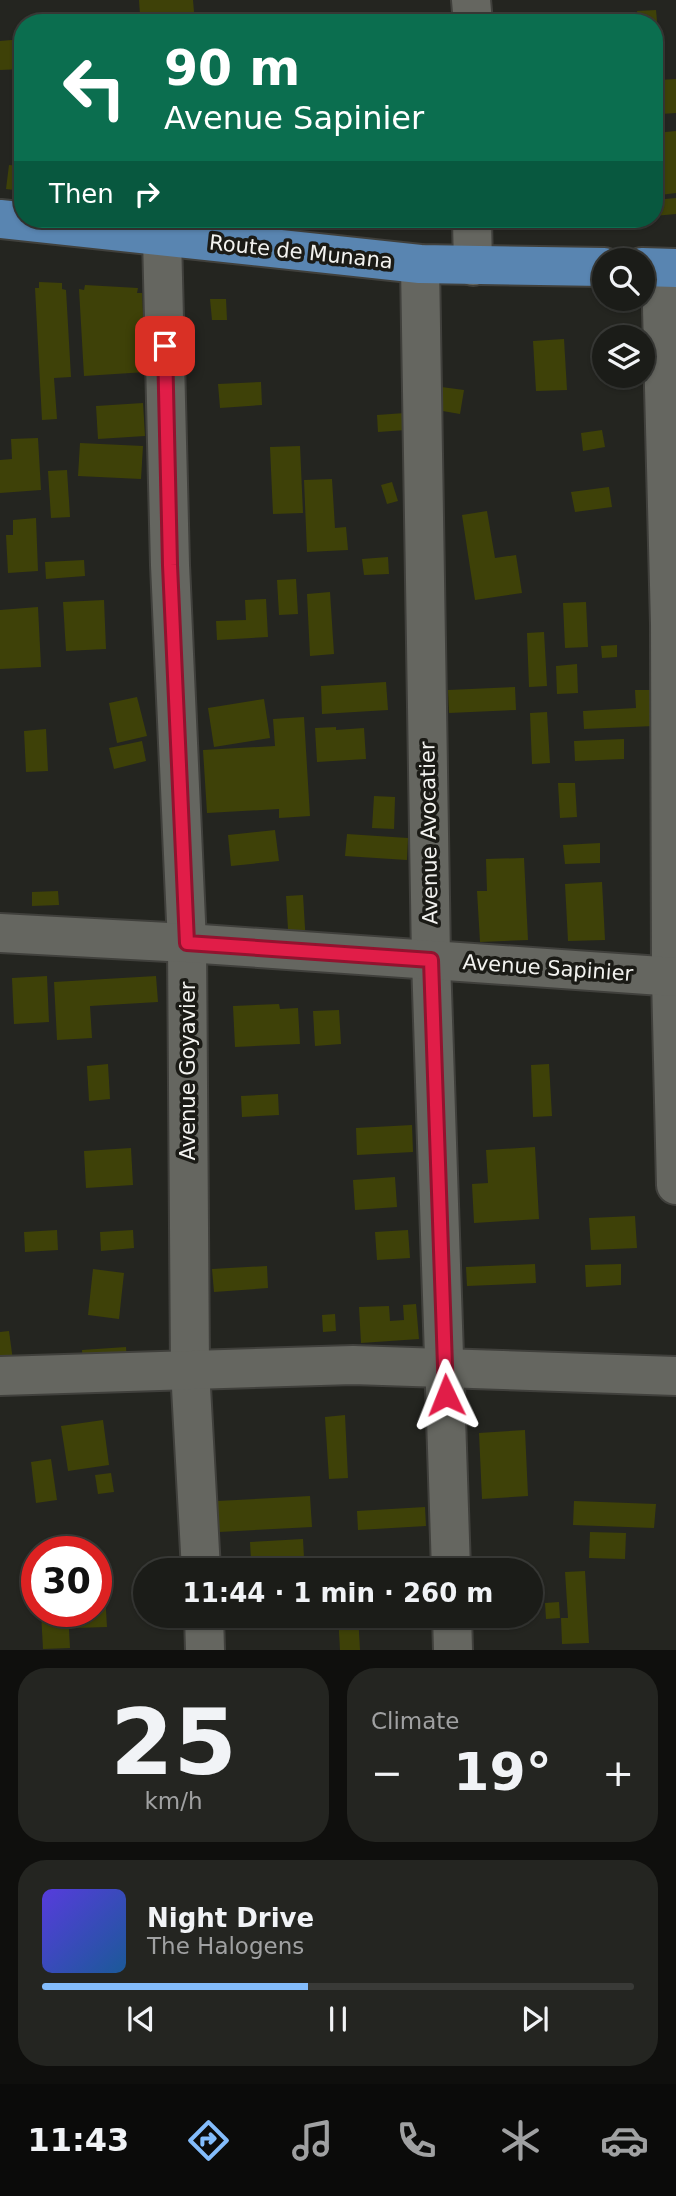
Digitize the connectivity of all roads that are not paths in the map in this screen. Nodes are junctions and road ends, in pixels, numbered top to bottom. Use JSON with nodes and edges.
{"nodes":[{"id":1,"x":81,"y":228,"type":"edge"},
{"id":2,"x":472,"y":228,"type":"edge"},
{"id":3,"x":162,"y":237,"type":"junction"},
{"id":4,"x":420,"y":264,"type":"junction"},
{"id":5,"x":473,"y":265,"type":"junction"},
{"id":6,"x":592,"y":267,"type":"edge"},
{"id":7,"x":660,"y":268,"type":"edge"},
{"id":8,"x":0,"y":933,"type":"edge"},
{"id":9,"x":187,"y":943,"type":"junction"},
{"id":10,"x":431,"y":960,"type":"junction"},
{"id":11,"x":673,"y":977,"type":"edge"},
{"id":12,"x":676,"y":1185,"type":"edge"},
{"id":13,"x":190,"y":1370,"type":"junction"},
{"id":14,"x":445,"y":1370,"type":"junction"},
{"id":15,"x":0,"y":1376,"type":"edge"},
{"id":16,"x":676,"y":1376,"type":"edge"},
{"id":17,"x":200,"y":1558,"type":"edge"},
{"id":18,"x":451,"y":1558,"type":"edge"},
{"id":19,"x":204,"y":1628,"type":"edge"},
{"id":20,"x":452,"y":1628,"type":"edge"},
{"id":21,"x":205,"y":1650,"type":"edge"},
{"id":22,"x":453,"y":1650,"type":"edge"}],
"edges":[{"from":1,"to":3,"type":"main road","name":"Route de Munana"},
{"from":2,"to":5,"type":"street"},
{"from":3,"to":4,"type":"main road","name":"Route de Munana"},
{"from":3,"to":9,"type":"street","name":"Avenue Goyavier"},
{"from":4,"to":5,"type":"main road","name":"Route de Munana"},
{"from":4,"to":10,"type":"street","name":"Avenue Avocatier"},
{"from":5,"to":6,"type":"main road","name":"Route de Munana"},
{"from":7,"to":11,"type":"street"},
{"from":8,"to":9,"type":"street","name":"Avenue Sapinier"},
{"from":9,"to":10,"type":"street","name":"Avenue Sapinier"},
{"from":9,"to":13,"type":"street","name":"Avenue Goyavier"},
{"from":10,"to":11,"type":"street","name":"Avenue Sapinier"},
{"from":10,"to":14,"type":"street","name":"Avenue Avocatier"},
{"from":11,"to":12,"type":"street"},
{"from":13,"to":14,"type":"street"},
{"from":13,"to":15,"type":"street"},
{"from":13,"to":17,"type":"street","name":"Avenue Goyavier"},
{"from":14,"to":16,"type":"street"},
{"from":14,"to":18,"type":"street","name":"Avenue Avocatier"},
{"from":19,"to":21,"type":"street"},
{"from":20,"to":22,"type":"street"}]}
